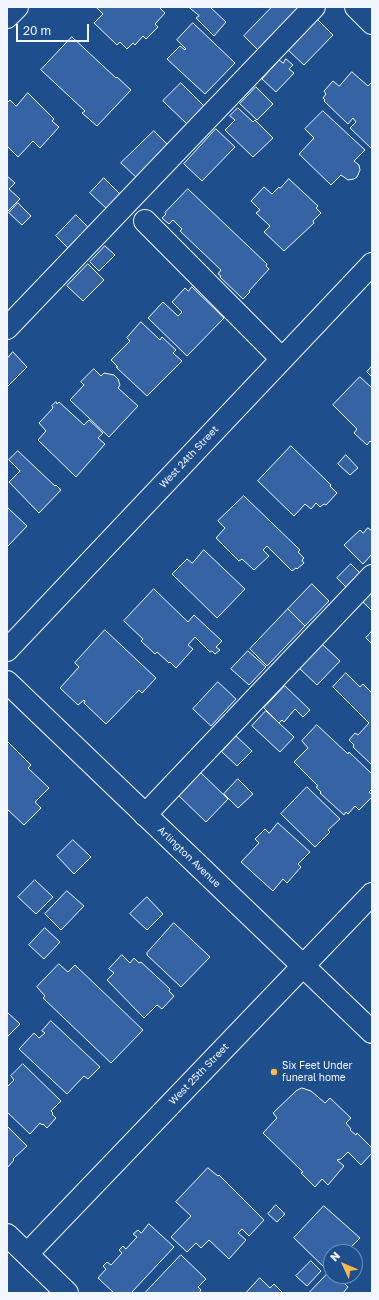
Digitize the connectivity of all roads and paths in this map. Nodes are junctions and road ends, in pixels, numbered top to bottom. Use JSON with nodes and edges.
{"nodes":[{"id":1,"x":17,"y":7,"type":"edge"},
{"id":2,"x":314,"y":7,"type":"edge"},
{"id":3,"x":356,"y":7,"type":"edge"},
{"id":4,"x":7,"y":17,"type":"edge"},
{"id":5,"x":372,"y":23,"type":"edge"},
{"id":6,"x":146,"y":221,"type":"dead end"},
{"id":7,"x":372,"y":264,"type":"edge"},
{"id":8,"x":7,"y":328,"type":"edge"},
{"id":9,"x":282,"y":359,"type":"junction"},
{"id":10,"x":372,"y":576,"type":"edge"},
{"id":11,"x":7,"y":650,"type":"edge"},
{"id":12,"x":7,"y":682,"type":"edge"},
{"id":13,"x":146,"y":815,"type":"junction"},
{"id":14,"x":372,"y":894,"type":"edge"},
{"id":15,"x":303,"y":966,"type":"junction"},
{"id":16,"x":372,"y":1032,"type":"edge"},
{"id":17,"x":7,"y":1235,"type":"edge"},
{"id":18,"x":27,"y":1254,"type":"junction"},
{"id":19,"x":67,"y":1293,"type":"edge"}],
"edges":[{"from":1,"to":4,"type":"street"},
{"from":2,"to":8,"type":"street"},
{"from":3,"to":5,"type":"street"},
{"from":6,"to":9,"type":"street"},
{"from":7,"to":9,"type":"street","name":"West 24th Street"},
{"from":9,"to":11,"type":"street","name":"West 24th Street"},
{"from":10,"to":13,"type":"street"},
{"from":12,"to":13,"type":"street","name":"Arlington Avenue"},
{"from":13,"to":15,"type":"street","name":"Arlington Avenue"},
{"from":14,"to":15,"type":"street","name":"West 25th Street"},
{"from":15,"to":16,"type":"street","name":"Arlington Avenue"},
{"from":15,"to":18,"type":"street","name":"West 25th Street"},
{"from":17,"to":18,"type":"street"},
{"from":18,"to":19,"type":"street"}]}
